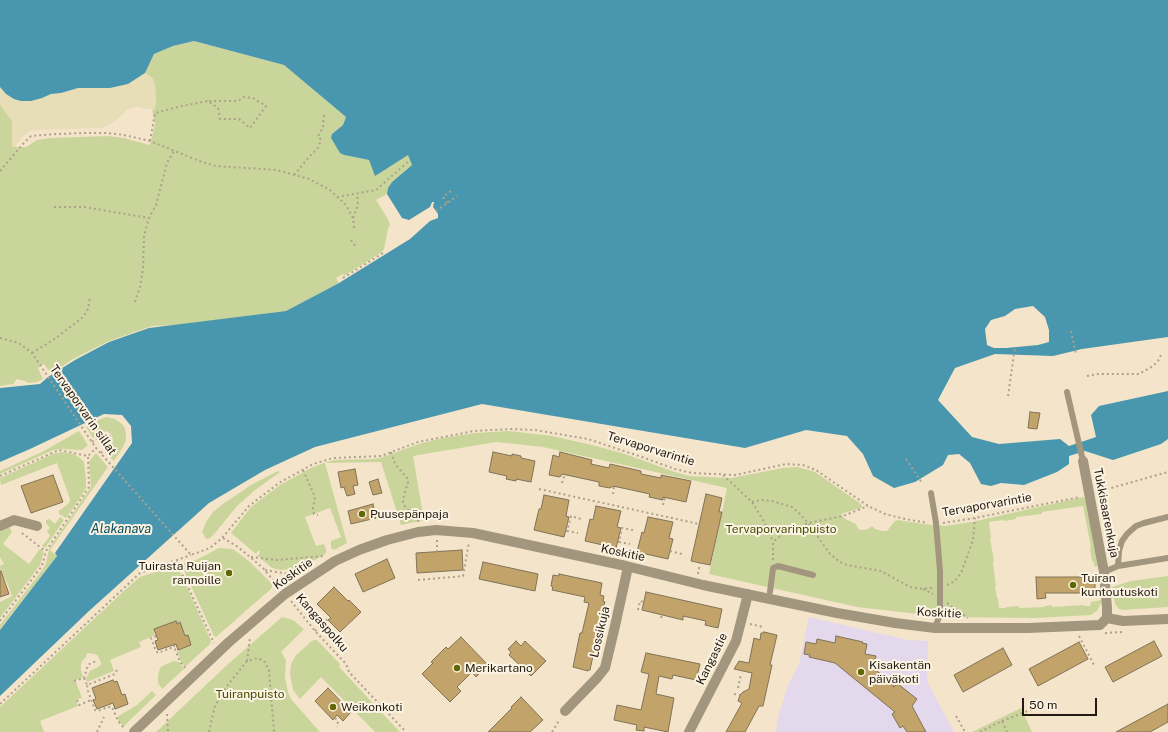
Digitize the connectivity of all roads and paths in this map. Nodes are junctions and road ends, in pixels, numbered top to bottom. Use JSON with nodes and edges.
{"nodes":[{"id":1,"x":208,"y":101,"type":"junction"},
{"id":2,"x":324,"y":114,"type":"dead end"},
{"id":3,"x":150,"y":141,"type":"junction"},
{"id":4,"x":174,"y":151,"type":"junction"},
{"id":5,"x":409,"y":161,"type":"dead end"},
{"id":6,"x":0,"y":171,"type":"edge"},
{"id":7,"x":294,"y":175,"type":"junction"},
{"id":8,"x":452,"y":190,"type":"dead end"},
{"id":9,"x":357,"y":194,"type":"junction"},
{"id":10,"x":457,"y":196,"type":"dead end"},
{"id":11,"x":337,"y":197,"type":"junction"},
{"id":12,"x":447,"y":203,"type":"junction"},
{"id":13,"x":54,"y":207,"type":"dead end"},
{"id":14,"x":436,"y":211,"type":"dead end"},
{"id":15,"x":149,"y":218,"type":"junction"},
{"id":16,"x":353,"y":218,"type":"junction"},
{"id":17,"x":354,"y":228,"type":"dead end"},
{"id":18,"x":351,"y":240,"type":"dead end"},
{"id":19,"x":357,"y":248,"type":"dead end"},
{"id":20,"x":383,"y":253,"type":"dead end"},
{"id":21,"x":343,"y":278,"type":"dead end"},
{"id":22,"x":90,"y":297,"type":"dead end"},
{"id":23,"x":135,"y":302,"type":"dead end"},
{"id":24,"x":1071,"y":331,"type":"dead end"},
{"id":25,"x":0,"y":338,"type":"edge"},
{"id":26,"x":1014,"y":347,"type":"dead end"},
{"id":27,"x":32,"y":353,"type":"junction"},
{"id":28,"x":1076,"y":354,"type":"dead end"},
{"id":29,"x":1161,"y":355,"type":"dead end"},
{"id":30,"x":1087,"y":376,"type":"dead end"},
{"id":31,"x":1067,"y":392,"type":"dead end"},
{"id":32,"x":1008,"y":396,"type":"dead end"},
{"id":33,"x":92,"y":442,"type":"junction"},
{"id":34,"x":96,"y":448,"type":"junction"},
{"id":35,"x":391,"y":452,"type":"junction"},
{"id":36,"x":100,"y":453,"type":"junction"},
{"id":37,"x":88,"y":456,"type":"junction"},
{"id":38,"x":906,"y":459,"type":"dead end"},
{"id":39,"x":1083,"y":460,"type":"joint"},
{"id":40,"x":303,"y":470,"type":"junction"},
{"id":41,"x":1168,"y":472,"type":"edge"},
{"id":42,"x":564,"y":474,"type":"dead end"},
{"id":43,"x":722,"y":474,"type":"junction"},
{"id":44,"x":0,"y":476,"type":"edge"},
{"id":45,"x":562,"y":483,"type":"dead end"},
{"id":46,"x":922,"y":483,"type":"dead end"},
{"id":47,"x":614,"y":486,"type":"dead end"},
{"id":48,"x":539,"y":489,"type":"dead end"},
{"id":49,"x":931,"y":493,"type":"dead end"},
{"id":50,"x":613,"y":494,"type":"dead end"},
{"id":51,"x":1089,"y":494,"type":"junction"},
{"id":52,"x":665,"y":498,"type":"dead end"},
{"id":53,"x":752,"y":502,"type":"junction"},
{"id":54,"x":663,"y":505,"type":"dead end"},
{"id":55,"x":868,"y":506,"type":"junction"},
{"id":56,"x":318,"y":515,"type":"dead end"},
{"id":57,"x":1168,"y":517,"type":"edge"},
{"id":58,"x":976,"y":518,"type":"junction"},
{"id":59,"x":581,"y":519,"type":"dead end"},
{"id":60,"x":420,"y":523,"type":"dead end"},
{"id":61,"x":808,"y":523,"type":"junction"},
{"id":62,"x":936,"y":523,"type":"junction"},
{"id":63,"x":4,"y":524,"type":"edge"},
{"id":64,"x":699,"y":524,"type":"dead end"},
{"id":65,"x":37,"y":526,"type":"dead end"},
{"id":66,"x":633,"y":530,"type":"dead end"},
{"id":67,"x":578,"y":533,"type":"dead end"},
{"id":68,"x":222,"y":538,"type":"junction"},
{"id":69,"x":437,"y":539,"type":"dead end"},
{"id":70,"x":469,"y":541,"type":"dead end"},
{"id":71,"x":773,"y":542,"type":"junction"},
{"id":72,"x":630,"y":544,"type":"dead end"},
{"id":73,"x":46,"y":551,"type":"junction"},
{"id":74,"x":670,"y":551,"type":"dead end"},
{"id":75,"x":438,"y":552,"type":"dead end"},
{"id":76,"x":682,"y":554,"type":"dead end"},
{"id":77,"x":191,"y":556,"type":"junction"},
{"id":78,"x":250,"y":556,"type":"junction"},
{"id":79,"x":325,"y":556,"type":"dead end"},
{"id":80,"x":1168,"y":558,"type":"edge"},
{"id":81,"x":176,"y":561,"type":"junction"},
{"id":82,"x":700,"y":563,"type":"dead end"},
{"id":83,"x":1118,"y":566,"type":"junction"},
{"id":84,"x":628,"y":567,"type":"junction"},
{"id":85,"x":773,"y":568,"type":"junction"},
{"id":86,"x":264,"y":570,"type":"junction"},
{"id":87,"x":1104,"y":572,"type":"junction"},
{"id":88,"x":698,"y":574,"type":"dead end"},
{"id":89,"x":295,"y":575,"type":"dead end"},
{"id":90,"x":813,"y":575,"type":"dead end"},
{"id":91,"x":418,"y":580,"type":"dead end"},
{"id":92,"x":940,"y":588,"type":"junction"},
{"id":93,"x":770,"y":592,"type":"dead end"},
{"id":94,"x":285,"y":594,"type":"junction"},
{"id":95,"x":748,"y":594,"type":"junction"},
{"id":96,"x":644,"y":602,"type":"dead end"},
{"id":97,"x":638,"y":610,"type":"dead end"},
{"id":98,"x":330,"y":616,"type":"dead end"},
{"id":99,"x":1107,"y":618,"type":"junction"},
{"id":100,"x":1168,"y":619,"type":"edge"},
{"id":101,"x":0,"y":621,"type":"edge"},
{"id":102,"x":749,"y":624,"type":"dead end"},
{"id":103,"x":763,"y":627,"type":"dead end"},
{"id":104,"x":935,"y":628,"type":"junction"},
{"id":105,"x":315,"y":631,"type":"junction"},
{"id":106,"x":1078,"y":635,"type":"dead end"},
{"id":107,"x":156,"y":636,"type":"dead end"},
{"id":108,"x":250,"y":637,"type":"dead end"},
{"id":109,"x":214,"y":644,"type":"dead end"},
{"id":110,"x":174,"y":645,"type":"dead end"},
{"id":111,"x":175,"y":649,"type":"junction"},
{"id":112,"x":97,"y":661,"type":"dead end"},
{"id":113,"x":247,"y":661,"type":"junction"},
{"id":114,"x":1094,"y":665,"type":"dead end"},
{"id":115,"x":117,"y":670,"type":"dead end"},
{"id":116,"x":188,"y":671,"type":"dead end"},
{"id":117,"x":741,"y":674,"type":"dead end"},
{"id":118,"x":84,"y":678,"type":"junction"},
{"id":119,"x":74,"y":681,"type":"dead end"},
{"id":120,"x":88,"y":685,"type":"junction"},
{"id":121,"x":738,"y":688,"type":"dead end"},
{"id":122,"x":734,"y":694,"type":"dead end"},
{"id":123,"x":740,"y":695,"type":"dead end"},
{"id":124,"x":77,"y":700,"type":"dead end"},
{"id":125,"x":91,"y":700,"type":"junction"},
{"id":126,"x":0,"y":704,"type":"edge"},
{"id":127,"x":112,"y":704,"type":"dead end"},
{"id":128,"x":112,"y":707,"type":"junction"},
{"id":129,"x":1038,"y":707,"type":"dead end"},
{"id":130,"x":565,"y":711,"type":"joint"},
{"id":131,"x":167,"y":714,"type":"dead end"},
{"id":132,"x":956,"y":716,"type":"dead end"},
{"id":133,"x":104,"y":717,"type":"dead end"},
{"id":134,"x":335,"y":718,"type":"dead end"},
{"id":135,"x":1002,"y":721,"type":"junction"},
{"id":136,"x":337,"y":727,"type":"dead end"},
{"id":137,"x":130,"y":731,"type":"edge"},
{"id":138,"x":97,"y":732,"type":"edge"},
{"id":139,"x":168,"y":732,"type":"edge"},
{"id":140,"x":209,"y":732,"type":"edge"},
{"id":141,"x":274,"y":732,"type":"edge"},
{"id":142,"x":406,"y":732,"type":"edge"},
{"id":143,"x":552,"y":732,"type":"edge"},
{"id":144,"x":689,"y":732,"type":"edge"},
{"id":145,"x":965,"y":732,"type":"edge"},
{"id":146,"x":980,"y":732,"type":"edge"},
{"id":147,"x":1007,"y":732,"type":"edge"}],
"edges":[{"from":1,"to":1,"type":"path"},
{"from":1,"to":3,"type":"path"},
{"from":2,"to":7,"type":"path"},
{"from":3,"to":4,"type":"path"},
{"from":3,"to":6,"type":"path"},
{"from":4,"to":7,"type":"path"},
{"from":4,"to":15,"type":"path"},
{"from":5,"to":9,"type":"path"},
{"from":7,"to":11,"type":"path"},
{"from":8,"to":12,"type":"path"},
{"from":9,"to":11,"type":"path"},
{"from":9,"to":16,"type":"path"},
{"from":10,"to":12,"type":"path"},
{"from":11,"to":16,"type":"path"},
{"from":12,"to":14,"type":"path"},
{"from":13,"to":15,"type":"path"},
{"from":15,"to":23,"type":"path"},
{"from":16,"to":17,"type":"path"},
{"from":18,"to":19,"type":"path"},
{"from":20,"to":21,"type":"path"},
{"from":22,"to":27,"type":"path"},
{"from":24,"to":28,"type":"path"},
{"from":25,"to":27,"type":"path","name":"Tervaporvarin sillat"},
{"from":26,"to":32,"type":"path"},
{"from":27,"to":33,"type":"path","name":"Tervaporvarin sillat"},
{"from":29,"to":30,"type":"path"},
{"from":31,"to":39,"type":"lane"},
{"from":33,"to":34,"type":"path","name":"Tervaporvarin sillat"},
{"from":33,"to":36,"type":"path"},
{"from":34,"to":36,"type":"path","name":"Tervaporvarin sillat"},
{"from":34,"to":37,"type":"path"},
{"from":35,"to":40,"type":"path","name":"Tervaporvarintie"},
{"from":35,"to":43,"type":"path","name":"Tervaporvarintie"},
{"from":35,"to":60,"type":"path"},
{"from":36,"to":77,"type":"path","name":"Tervaporvarin sillat"},
{"from":37,"to":44,"type":"path"},
{"from":37,"to":73,"type":"path"},
{"from":38,"to":46,"type":"path"},
{"from":39,"to":51,"type":"street","name":"Tukkisaarenkuja"},
{"from":40,"to":56,"type":"path"},
{"from":40,"to":68,"type":"path","name":"Tervaporvarintie"},
{"from":41,"to":51,"type":"path","name":"Tervaporvarintie"},
{"from":42,"to":45,"type":"path"},
{"from":43,"to":53,"type":"path"},
{"from":43,"to":55,"type":"path","name":"Tervaporvarintie"},
{"from":47,"to":50,"type":"path"},
{"from":48,"to":64,"type":"path"},
{"from":49,"to":62,"type":"lane"},
{"from":51,"to":58,"type":"path","name":"Tervaporvarintie"},
{"from":51,"to":87,"type":"street","name":"Tukkisaarenkuja"},
{"from":52,"to":54,"type":"path"},
{"from":53,"to":61,"type":"path"},
{"from":53,"to":71,"type":"path"},
{"from":55,"to":61,"type":"path"},
{"from":55,"to":62,"type":"path","name":"Tervaporvarintie"},
{"from":57,"to":83,"type":"lane"},
{"from":58,"to":62,"type":"path","name":"Tervaporvarintie"},
{"from":58,"to":92,"type":"path"},
{"from":59,"to":67,"type":"path"},
{"from":61,"to":71,"type":"path"},
{"from":61,"to":92,"type":"path"},
{"from":62,"to":92,"type":"lane"},
{"from":63,"to":65,"type":"street"},
{"from":63,"to":73,"type":"path"},
{"from":66,"to":72,"type":"path"},
{"from":68,"to":77,"type":"path","name":"Tervaporvarintie"},
{"from":68,"to":78,"type":"path","name":"Kangaspolku"},
{"from":69,"to":75,"type":"path"},
{"from":70,"to":91,"type":"path"},
{"from":71,"to":85,"type":"path"},
{"from":73,"to":101,"type":"path"},
{"from":74,"to":76,"type":"path"},
{"from":77,"to":81,"type":"path","name":"Tervaporvarintie"},
{"from":78,"to":79,"type":"path"},
{"from":78,"to":86,"type":"path","name":"Kangaspolku"},
{"from":80,"to":83,"type":"lane"},
{"from":81,"to":109,"type":"path"},
{"from":81,"to":126,"type":"path","name":"Tervaporvarintie"},
{"from":82,"to":88,"type":"path"},
{"from":83,"to":87,"type":"lane"},
{"from":84,"to":94,"type":"street","name":"Koskitie"},
{"from":84,"to":95,"type":"street","name":"Koskitie"},
{"from":84,"to":130,"type":"street","name":"Lossikuja"},
{"from":85,"to":90,"type":"lane"},
{"from":85,"to":93,"type":"lane"},
{"from":86,"to":89,"type":"path"},
{"from":86,"to":94,"type":"path","name":"Kangaspolku"},
{"from":87,"to":99,"type":"street","name":"Tukkisaarenkuja"},
{"from":92,"to":104,"type":"lane"},
{"from":94,"to":105,"type":"path","name":"Kangaspolku"},
{"from":94,"to":137,"type":"street","name":"Koskitie"},
{"from":95,"to":104,"type":"street","name":"Koskitie"},
{"from":95,"to":144,"type":"street","name":"Kangastie"},
{"from":96,"to":97,"type":"path"},
{"from":98,"to":105,"type":"path"},
{"from":99,"to":100,"type":"street"},
{"from":99,"to":104,"type":"street","name":"Koskitie"},
{"from":102,"to":103,"type":"path"},
{"from":105,"to":142,"type":"path","name":"Kangaspolku"},
{"from":106,"to":114,"type":"path"},
{"from":107,"to":111,"type":"path"},
{"from":108,"to":113,"type":"path"},
{"from":110,"to":111,"type":"path"},
{"from":111,"to":116,"type":"path"},
{"from":112,"to":118,"type":"path"},
{"from":113,"to":140,"type":"path"},
{"from":113,"to":141,"type":"path"},
{"from":115,"to":120,"type":"path"},
{"from":117,"to":121,"type":"path"},
{"from":118,"to":119,"type":"path"},
{"from":118,"to":120,"type":"path"},
{"from":120,"to":125,"type":"path"},
{"from":122,"to":123,"type":"path"},
{"from":124,"to":125,"type":"path"},
{"from":125,"to":128,"type":"path"},
{"from":127,"to":128,"type":"path"},
{"from":128,"to":137,"type":"path"},
{"from":129,"to":135,"type":"path"},
{"from":130,"to":143,"type":"path"},
{"from":131,"to":139,"type":"path"},
{"from":132,"to":145,"type":"path"},
{"from":133,"to":138,"type":"path"},
{"from":134,"to":136,"type":"path"},
{"from":135,"to":146,"type":"path"},
{"from":135,"to":147,"type":"path"}]}
